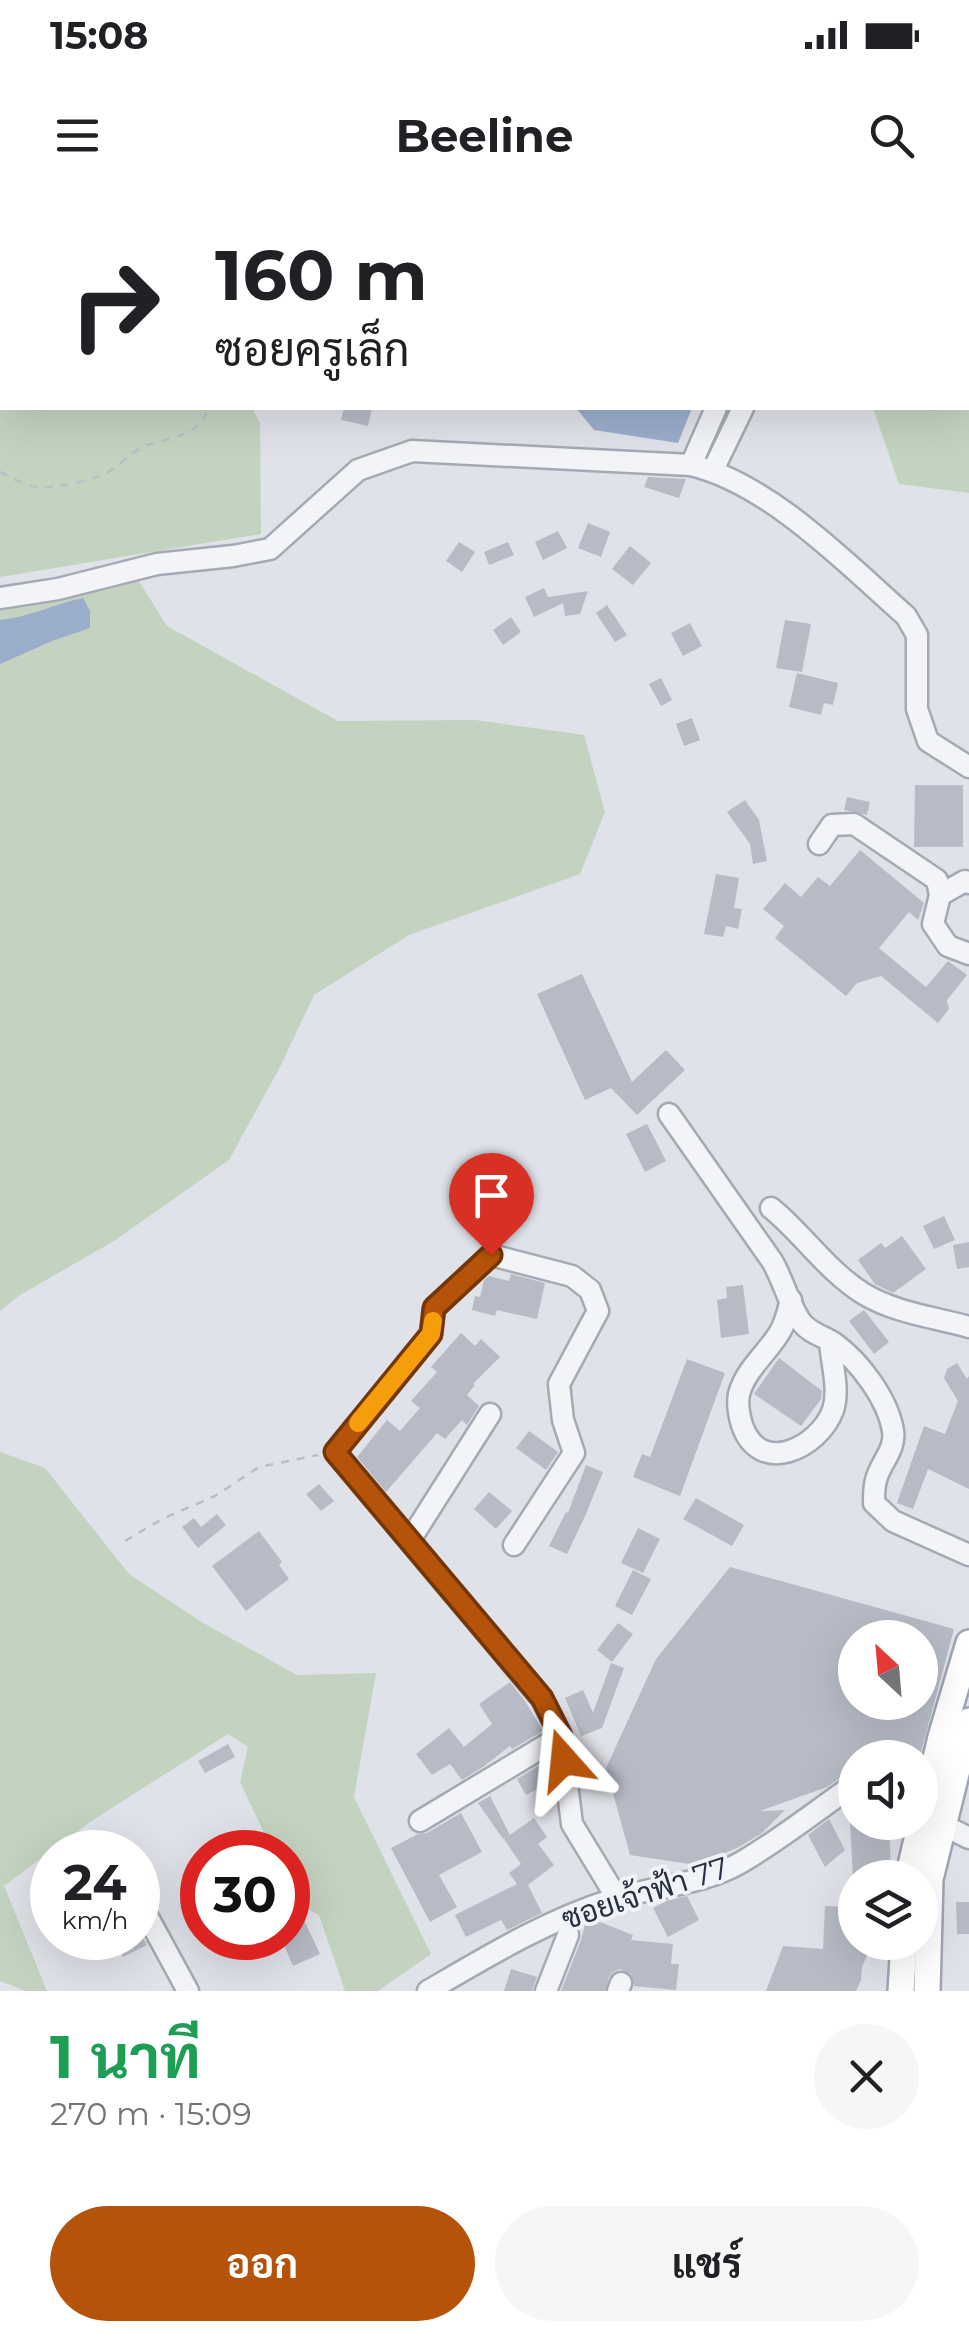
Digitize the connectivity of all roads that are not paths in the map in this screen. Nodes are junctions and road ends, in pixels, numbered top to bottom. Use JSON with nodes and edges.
{"nodes":[{"id":1,"x":715,"y":410,"type":"edge"},
{"id":2,"x":742,"y":410,"type":"edge"},
{"id":3,"x":691,"y":465,"type":"junction"},
{"id":4,"x":713,"y":470,"type":"junction"},
{"id":5,"x":0,"y":598,"type":"edge"},
{"id":6,"x":969,"y":767,"type":"edge"},
{"id":7,"x":819,"y":844,"type":"dead end"},
{"id":8,"x":969,"y":883,"type":"edge"},
{"id":9,"x":940,"y":895,"type":"junction"},
{"id":10,"x":969,"y":954,"type":"edge"},
{"id":11,"x":669,"y":1114,"type":"dead end"},
{"id":12,"x":771,"y":1208,"type":"dead end"},
{"id":13,"x":791,"y":1300,"type":"junction"},
{"id":14,"x":969,"y":1327,"type":"edge"},
{"id":15,"x":830,"y":1341,"type":"junction"},
{"id":16,"x":490,"y":1414,"type":"dead end"},
{"id":17,"x":410,"y":1540,"type":"junction"},
{"id":18,"x":514,"y":1545,"type":"dead end"},
{"id":19,"x":969,"y":1555,"type":"edge"},
{"id":20,"x":968,"y":1652,"type":"edge"},
{"id":21,"x":561,"y":1736,"type":"junction"},
{"id":22,"x":961,"y":1737,"type":"edge"},
{"id":23,"x":938,"y":1767,"type":"edge"},
{"id":24,"x":838,"y":1796,"type":"edge"},
{"id":25,"x":938,"y":1805,"type":"edge"},
{"id":26,"x":420,"y":1821,"type":"dead end"},
{"id":27,"x":938,"y":1822,"type":"edge"},
{"id":28,"x":969,"y":1838,"type":"edge"},
{"id":29,"x":932,"y":1840,"type":"edge"},
{"id":30,"x":617,"y":1898,"type":"junction"},
{"id":31,"x":568,"y":1935,"type":"dead end"},
{"id":32,"x":160,"y":1939,"type":"edge"},
{"id":33,"x":903,"y":1960,"type":"edge"},
{"id":34,"x":188,"y":1991,"type":"edge"},
{"id":35,"x":428,"y":1991,"type":"edge"},
{"id":36,"x":546,"y":1991,"type":"edge"},
{"id":37,"x":901,"y":1991,"type":"edge"},
{"id":38,"x":926,"y":1991,"type":"edge"}],
"edges":[{"from":1,"to":3,"type":"street"},
{"from":2,"to":4,"type":"street"},
{"from":3,"to":4,"type":"street"},
{"from":3,"to":5,"type":"street"},
{"from":4,"to":6,"type":"street"},
{"from":7,"to":9,"type":"street"},
{"from":8,"to":9,"type":"street"},
{"from":9,"to":10,"type":"street"},
{"from":11,"to":13,"type":"street"},
{"from":12,"to":14,"type":"street"},
{"from":13,"to":15,"type":"street"},
{"from":13,"to":15,"type":"street"},
{"from":15,"to":19,"type":"street"},
{"from":16,"to":17,"type":"street"},
{"from":17,"to":18,"type":"street"},
{"from":17,"to":21,"type":"street"},
{"from":20,"to":22,"type":"main road"},
{"from":21,"to":26,"type":"street"},
{"from":21,"to":30,"type":"street"},
{"from":22,"to":23,"type":"main road"},
{"from":22,"to":25,"type":"main road"},
{"from":24,"to":30,"type":"street","name":"ซอยเจ้าฟ้า 77"},
{"from":27,"to":28,"type":"street"},
{"from":29,"to":38,"type":"main road"},
{"from":30,"to":35,"type":"street","name":"ซอยเจ้าฟ้า 77"},
{"from":31,"to":36,"type":"street"},
{"from":32,"to":34,"type":"street"},
{"from":33,"to":37,"type":"main road"}]}
